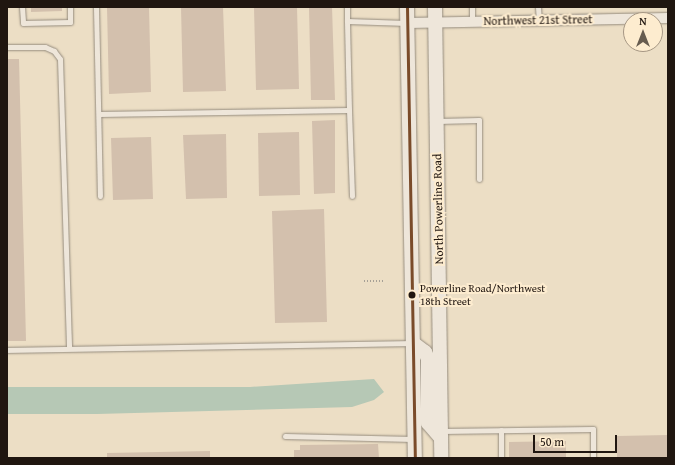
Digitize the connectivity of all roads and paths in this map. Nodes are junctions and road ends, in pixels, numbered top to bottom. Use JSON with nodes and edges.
{"nodes":[{"id":1,"x":22,"y":7,"type":"edge"},
{"id":2,"x":70,"y":7,"type":"edge"},
{"id":3,"x":96,"y":7,"type":"edge"},
{"id":4,"x":347,"y":7,"type":"edge"},
{"id":5,"x":407,"y":7,"type":"edge"},
{"id":6,"x":435,"y":7,"type":"edge"},
{"id":7,"x":472,"y":7,"type":"edge"},
{"id":8,"x":538,"y":7,"type":"edge"},
{"id":9,"x":668,"y":18,"type":"edge"},
{"id":10,"x":539,"y":20,"type":"junction"},
{"id":11,"x":347,"y":21,"type":"junction"},
{"id":12,"x":435,"y":22,"type":"junction"},
{"id":13,"x":472,"y":22,"type":"junction"},
{"id":14,"x":408,"y":23,"type":"junction"},
{"id":15,"x":7,"y":47,"type":"edge"},
{"id":16,"x":349,"y":110,"type":"junction"},
{"id":17,"x":99,"y":114,"type":"junction"},
{"id":18,"x":436,"y":120,"type":"junction"},
{"id":19,"x":479,"y":179,"type":"dead end"},
{"id":20,"x":100,"y":196,"type":"dead end"},
{"id":21,"x":352,"y":196,"type":"dead end"},
{"id":22,"x":364,"y":281,"type":"dead end"},
{"id":23,"x":383,"y":281,"type":"dead end"},
{"id":24,"x":413,"y":343,"type":"junction"},
{"id":25,"x":69,"y":348,"type":"junction"},
{"id":26,"x":7,"y":350,"type":"edge"},
{"id":27,"x":501,"y":430,"type":"junction"},
{"id":28,"x":441,"y":435,"type":"junction"},
{"id":29,"x":285,"y":436,"type":"dead end"},
{"id":30,"x":414,"y":439,"type":"junction"},
{"id":31,"x":415,"y":458,"type":"edge"},
{"id":32,"x":441,"y":458,"type":"edge"},
{"id":33,"x":501,"y":458,"type":"edge"},
{"id":34,"x":593,"y":458,"type":"edge"}],
"edges":[{"from":1,"to":2,"type":"lane"},
{"from":3,"to":17,"type":"lane"},
{"from":4,"to":11,"type":"lane"},
{"from":5,"to":14,"type":"main road"},
{"from":6,"to":12,"type":"main road","name":"North Powerline Road"},
{"from":7,"to":13,"type":"lane"},
{"from":8,"to":10,"type":"lane"},
{"from":9,"to":10,"type":"street","name":"Northwest 21st Street"},
{"from":10,"to":13,"type":"street","name":"Northwest 21st Street"},
{"from":11,"to":14,"type":"lane"},
{"from":11,"to":16,"type":"lane"},
{"from":12,"to":13,"type":"street","name":"Northwest 21st Street"},
{"from":12,"to":14,"type":"street","name":"Northwest 21st Street"},
{"from":12,"to":18,"type":"main road","name":"North Powerline Road"},
{"from":14,"to":24,"type":"main road"},
{"from":15,"to":25,"type":"lane"},
{"from":16,"to":17,"type":"lane"},
{"from":16,"to":21,"type":"lane"},
{"from":17,"to":20,"type":"lane"},
{"from":18,"to":19,"type":"lane"},
{"from":18,"to":28,"type":"main road","name":"North Powerline Road"},
{"from":22,"to":23,"type":"path"},
{"from":24,"to":25,"type":"lane"},
{"from":24,"to":28,"type":"main road"},
{"from":24,"to":30,"type":"main road"},
{"from":25,"to":26,"type":"lane"},
{"from":27,"to":28,"type":"lane"},
{"from":27,"to":33,"type":"lane"},
{"from":27,"to":34,"type":"lane"},
{"from":28,"to":32,"type":"main road","name":"North Powerline Road"},
{"from":29,"to":30,"type":"lane"},
{"from":30,"to":31,"type":"main road"}]}
